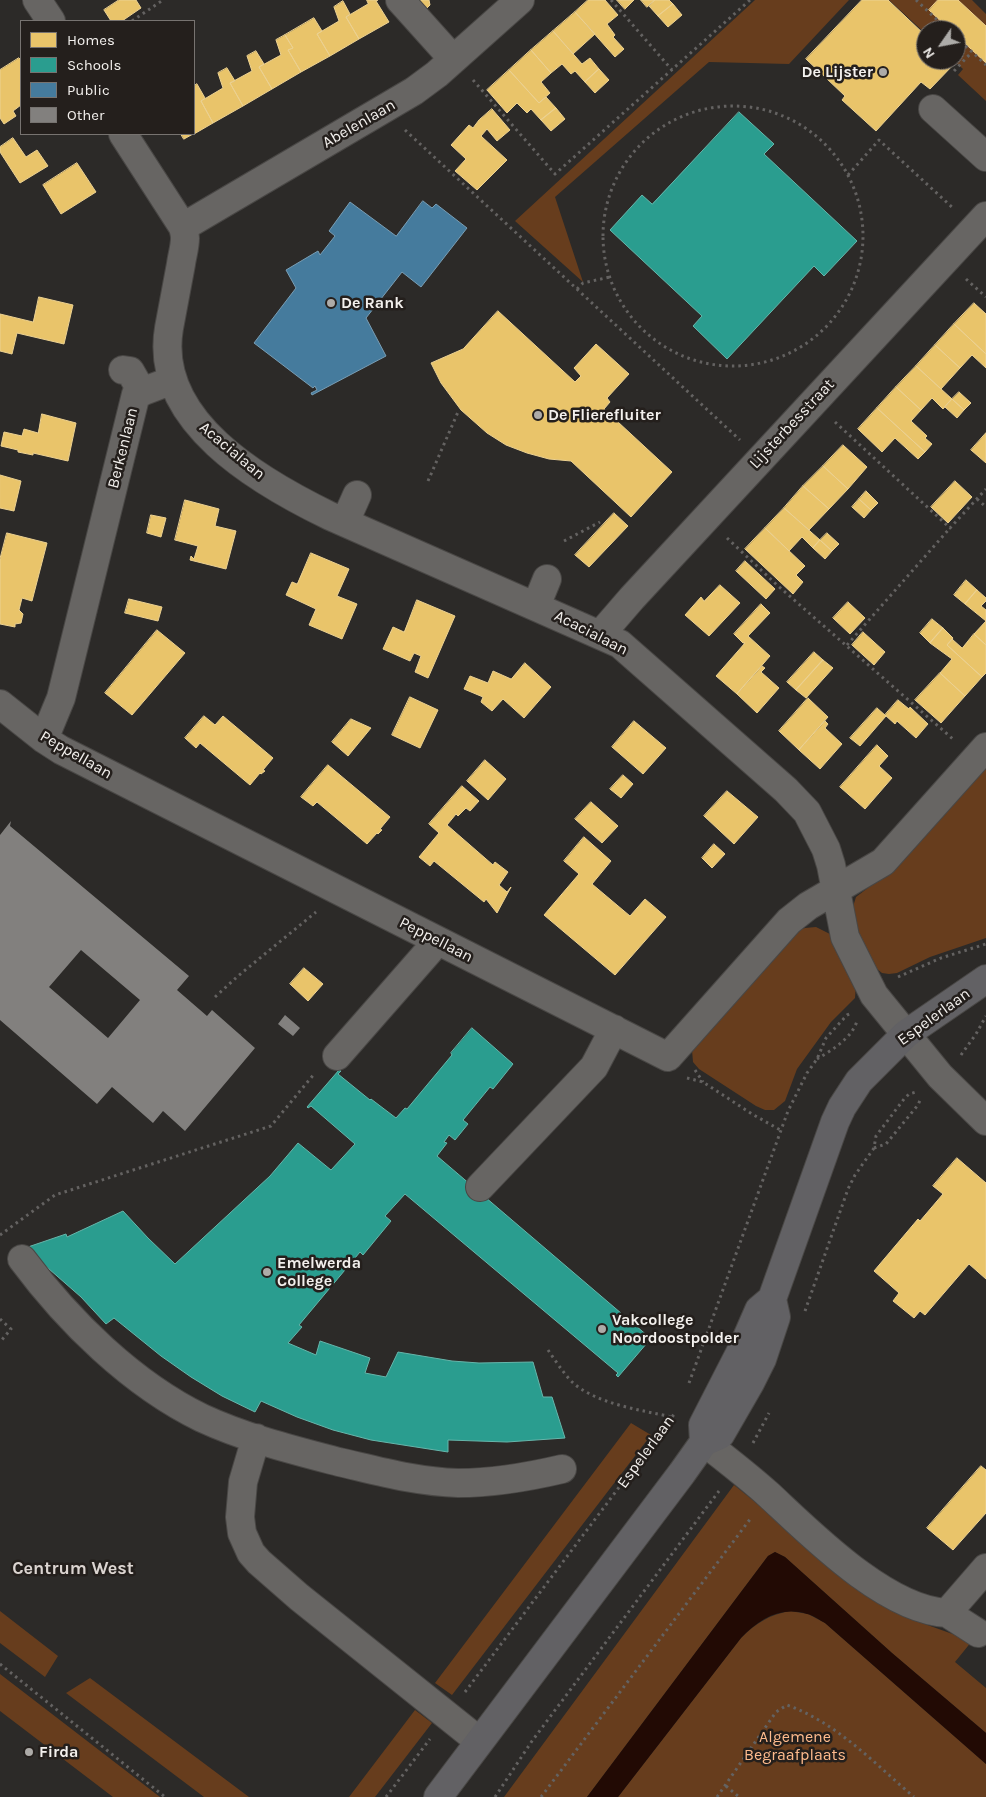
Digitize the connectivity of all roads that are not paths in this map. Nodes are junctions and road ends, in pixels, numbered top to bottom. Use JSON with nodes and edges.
{"nodes":[{"id":1,"x":37,"y":0,"type":"edge"},
{"id":2,"x":400,"y":0,"type":"edge"},
{"id":3,"x":520,"y":0,"type":"edge"},
{"id":4,"x":50,"y":20,"type":"edge"},
{"id":5,"x":461,"y":68,"type":"junction"},
{"id":6,"x":934,"y":109,"type":"dead end"},
{"id":7,"x":124,"y":135,"type":"edge"},
{"id":8,"x":986,"y":157,"type":"edge"},
{"id":9,"x":986,"y":216,"type":"edge"},
{"id":10,"x":182,"y":227,"type":"junction"},
{"id":11,"x":123,"y":370,"type":"dead end"},
{"id":12,"x":173,"y":380,"type":"junction"},
{"id":13,"x":142,"y":392,"type":"junction"},
{"id":14,"x":357,"y":495,"type":"dead end"},
{"id":15,"x":345,"y":522,"type":"junction"},
{"id":16,"x":547,"y":579,"type":"dead end"},
{"id":17,"x":536,"y":606,"type":"junction"},
{"id":18,"x":600,"y":635,"type":"junction"},
{"id":19,"x":0,"y":704,"type":"edge"},
{"id":20,"x":44,"y":739,"type":"junction"},
{"id":21,"x":986,"y":747,"type":"edge"},
{"id":22,"x":836,"y":890,"type":"junction"},
{"id":23,"x":435,"y":940,"type":"junction"},
{"id":24,"x":986,"y":979,"type":"edge"},
{"id":25,"x":614,"y":1029,"type":"junction"},
{"id":26,"x":906,"y":1034,"type":"junction"},
{"id":27,"x":337,"y":1056,"type":"road end"},
{"id":28,"x":986,"y":1121,"type":"edge"},
{"id":29,"x":480,"y":1187,"type":"dead end"},
{"id":30,"x":22,"y":1259,"type":"dead end"},
{"id":31,"x":256,"y":1438,"type":"junction"},
{"id":32,"x":704,"y":1442,"type":"junction"},
{"id":33,"x":562,"y":1469,"type":"dead end"},
{"id":34,"x":986,"y":1568,"type":"edge"},
{"id":35,"x":947,"y":1613,"type":"junction"},
{"id":36,"x":978,"y":1633,"type":"dead end"},
{"id":37,"x":480,"y":1741,"type":"junction"},
{"id":38,"x":438,"y":1797,"type":"edge"}],
"edges":[{"from":1,"to":4,"type":"street"},
{"from":2,"to":5,"type":"street"},
{"from":3,"to":5,"type":"street","name":"Abelenlaan"},
{"from":5,"to":10,"type":"street","name":"Abelenlaan"},
{"from":6,"to":8,"type":"street"},
{"from":7,"to":10,"type":"street"},
{"from":9,"to":18,"type":"street","name":"Lijsterbesstraat"},
{"from":10,"to":12,"type":"street"},
{"from":11,"to":13,"type":"street"},
{"from":12,"to":13,"type":"street","name":"Berkenlaan"},
{"from":12,"to":15,"type":"street","name":"Acacialaan"},
{"from":13,"to":20,"type":"street","name":"Berkenlaan"},
{"from":14,"to":15,"type":"street"},
{"from":15,"to":17,"type":"street","name":"Acacialaan"},
{"from":16,"to":17,"type":"street"},
{"from":17,"to":18,"type":"street","name":"Acacialaan"},
{"from":18,"to":22,"type":"street","name":"Acacialaan"},
{"from":19,"to":20,"type":"street","name":"Peppellaan"},
{"from":20,"to":23,"type":"street","name":"Peppellaan"},
{"from":21,"to":22,"type":"street"},
{"from":22,"to":25,"type":"street","name":"Peppellaan"},
{"from":22,"to":26,"type":"street","name":"Acacialaan"},
{"from":23,"to":25,"type":"street","name":"Peppellaan"},
{"from":23,"to":27,"type":"street"},
{"from":24,"to":26,"type":"main road","name":"Espelerlaan"},
{"from":25,"to":29,"type":"street"},
{"from":26,"to":28,"type":"street","name":"Acacialaan"},
{"from":26,"to":32,"type":"main road","name":"Espelerlaan"},
{"from":30,"to":31,"type":"street"},
{"from":31,"to":33,"type":"street"},
{"from":31,"to":37,"type":"street"},
{"from":32,"to":35,"type":"street"},
{"from":32,"to":37,"type":"main road","name":"Espelerlaan"},
{"from":34,"to":35,"type":"street"},
{"from":35,"to":36,"type":"street"},
{"from":37,"to":38,"type":"main road","name":"Espelerlaan"}]}
